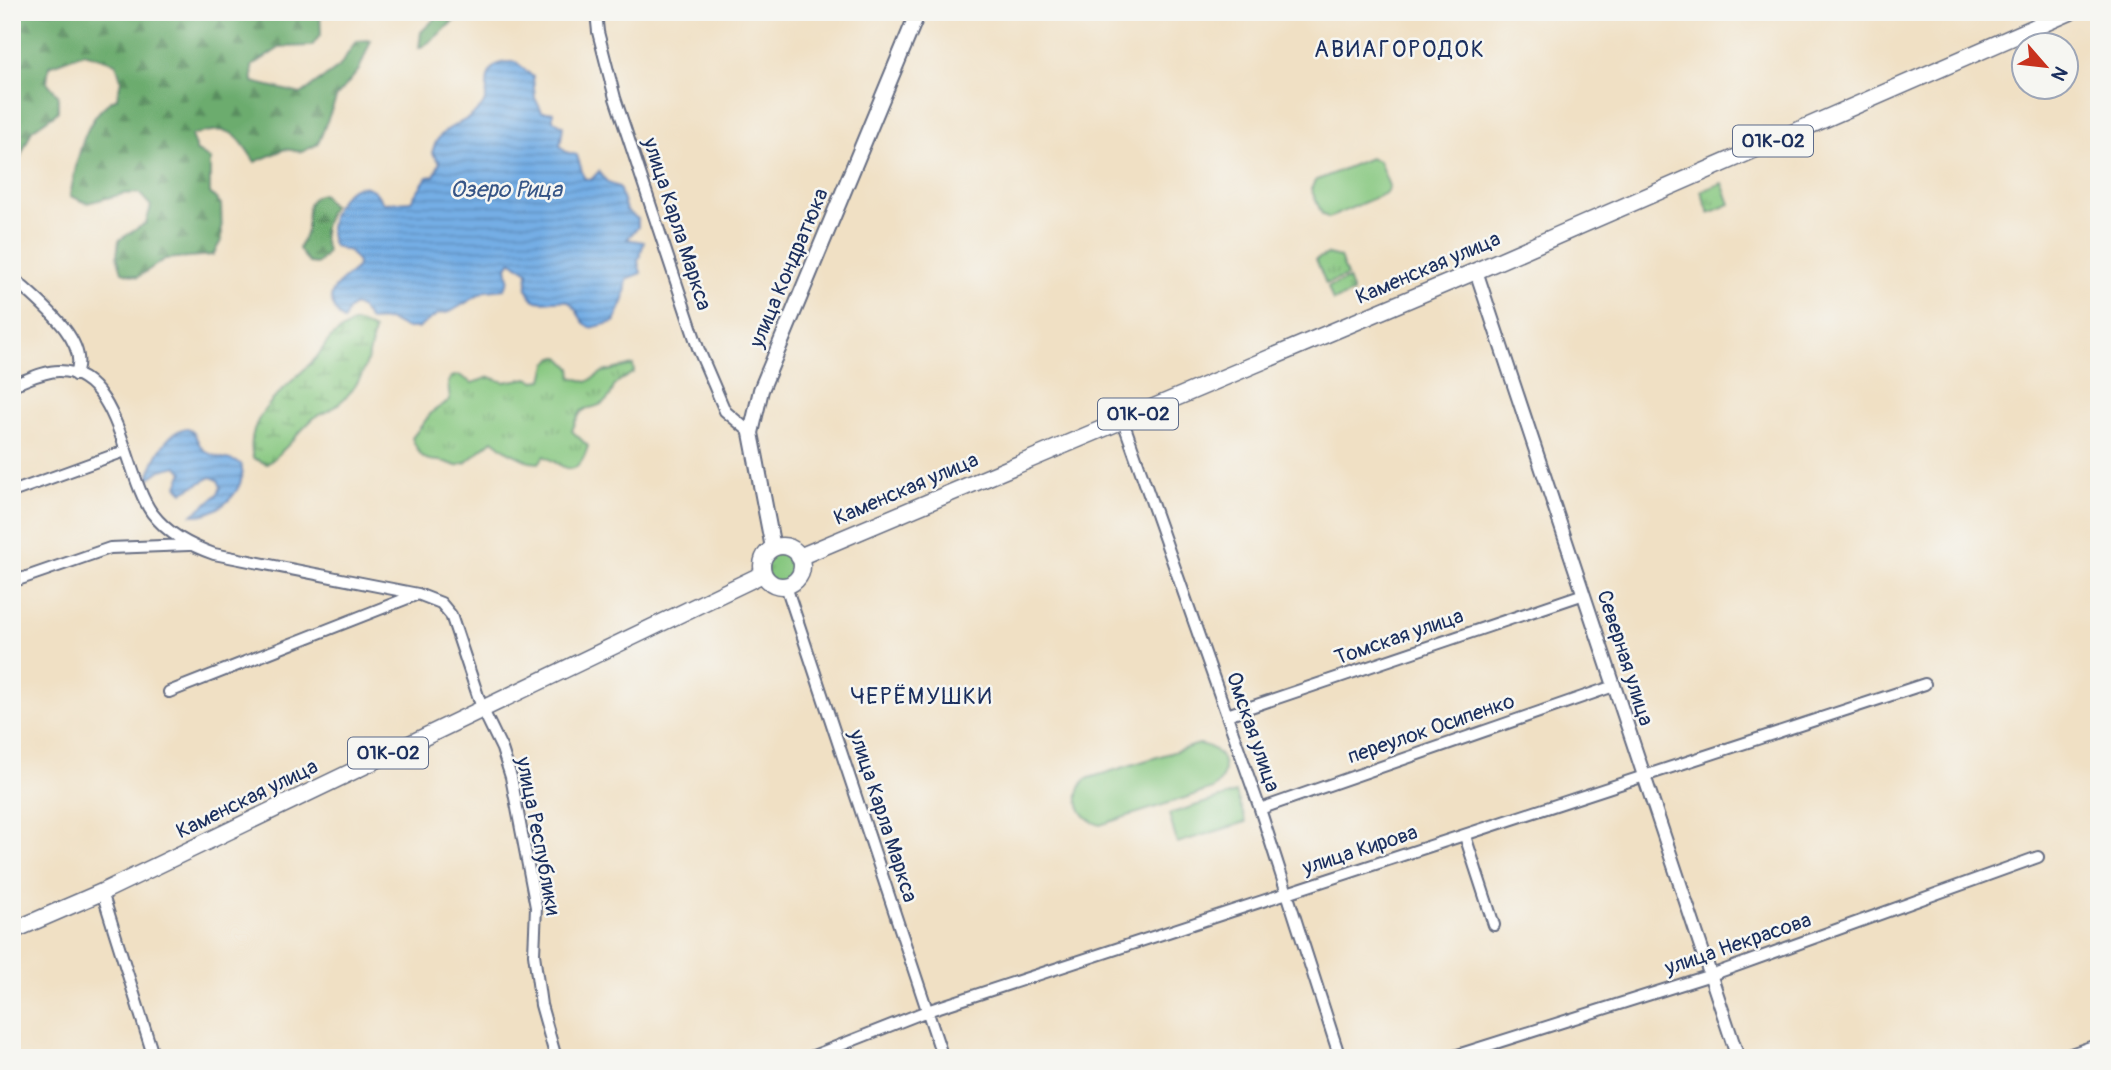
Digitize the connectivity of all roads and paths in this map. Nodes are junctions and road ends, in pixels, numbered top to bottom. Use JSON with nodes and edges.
{"nodes":[{"id":1,"x":596,"y":12,"type":"edge"},
{"id":2,"x":918,"y":12,"type":"edge"},
{"id":3,"x":2070,"y":12,"type":"edge"},
{"id":4,"x":1476,"y":271,"type":"junction"},
{"id":5,"x":13,"y":278,"type":"edge"},
{"id":6,"x":75,"y":375,"type":"junction"},
{"id":7,"x":12,"y":385,"type":"edge"},
{"id":8,"x":1123,"y":421,"type":"junction"},
{"id":9,"x":751,"y":433,"type":"junction"},
{"id":10,"x":125,"y":451,"type":"junction"},
{"id":11,"x":12,"y":492,"type":"edge"},
{"id":12,"x":191,"y":545,"type":"junction"},
{"id":13,"x":773,"y":548,"type":"junction"},
{"id":14,"x":799,"y":557,"type":"junction"},
{"id":15,"x":763,"y":574,"type":"junction"},
{"id":16,"x":12,"y":582,"type":"edge"},
{"id":17,"x":786,"y":586,"type":"junction"},
{"id":18,"x":418,"y":594,"type":"junction"},
{"id":19,"x":1584,"y":594,"type":"junction"},
{"id":20,"x":1926,"y":684,"type":"dead end"},
{"id":21,"x":1614,"y":686,"type":"junction"},
{"id":22,"x":169,"y":692,"type":"dead end"},
{"id":23,"x":482,"y":708,"type":"junction"},
{"id":24,"x":1227,"y":715,"type":"junction"},
{"id":25,"x":1644,"y":774,"type":"junction"},
{"id":26,"x":1260,"y":808,"type":"junction"},
{"id":27,"x":1465,"y":836,"type":"junction"},
{"id":28,"x":2038,"y":857,"type":"dead end"},
{"id":29,"x":102,"y":892,"type":"junction"},
{"id":30,"x":1289,"y":893,"type":"junction"},
{"id":31,"x":1494,"y":925,"type":"dead end"},
{"id":32,"x":12,"y":930,"type":"edge"},
{"id":33,"x":1710,"y":975,"type":"junction"},
{"id":34,"x":928,"y":1011,"type":"junction"},
{"id":35,"x":2094,"y":1046,"type":"edge"},
{"id":36,"x":154,"y":1058,"type":"edge"},
{"id":37,"x":556,"y":1058,"type":"edge"},
{"id":38,"x":808,"y":1058,"type":"edge"},
{"id":39,"x":943,"y":1058,"type":"edge"},
{"id":40,"x":1340,"y":1058,"type":"edge"},
{"id":41,"x":1448,"y":1058,"type":"edge"},
{"id":42,"x":1738,"y":1058,"type":"edge"},
{"id":43,"x":2059,"y":1058,"type":"edge"}],
"edges":[{"from":1,"to":9,"type":"street","name":"улица Карла Маркса"},
{"from":2,"to":9,"type":"main road","name":"улица Кондратюка"},
{"from":3,"to":4,"type":"main road","name":"Каменская улица","number":"01К-02"},
{"from":4,"to":8,"type":"main road","name":"Каменская улица","number":"01К-02"},
{"from":4,"to":19,"type":"street","name":"Северная улица"},
{"from":5,"to":6,"type":"street"},
{"from":6,"to":7,"type":"street"},
{"from":6,"to":10,"type":"street"},
{"from":8,"to":14,"type":"main road","name":"Каменская улица","number":"01К-02"},
{"from":8,"to":24,"type":"street","name":"Омская улица"},
{"from":9,"to":13,"type":"main road","name":"улица Кондратюка"},
{"from":10,"to":11,"type":"street"},
{"from":10,"to":12,"type":"street"},
{"from":12,"to":16,"type":"street"},
{"from":12,"to":18,"type":"street","name":"улица Республики"},
{"from":13,"to":14,"type":"main road"},
{"from":13,"to":15,"type":"main road"},
{"from":14,"to":17,"type":"main road"},
{"from":15,"to":17,"type":"main road"},
{"from":15,"to":23,"type":"main road","name":"Каменская улица","number":"01К-02"},
{"from":17,"to":34,"type":"street","name":"улица Карла Маркса"},
{"from":18,"to":22,"type":"street"},
{"from":18,"to":23,"type":"street","name":"улица Республики"},
{"from":19,"to":21,"type":"street","name":"Северная улица"},
{"from":19,"to":24,"type":"street","name":"Томская улица"},
{"from":20,"to":25,"type":"street","name":"улица Кирова"},
{"from":21,"to":25,"type":"street","name":"Северная улица"},
{"from":21,"to":26,"type":"street","name":"переулок Осипенко"},
{"from":23,"to":29,"type":"main road","name":"Каменская улица","number":"01К-02"},
{"from":23,"to":37,"type":"street","name":"улица Республики"},
{"from":24,"to":26,"type":"street","name":"Омская улица"},
{"from":25,"to":27,"type":"street","name":"улица Кирова"},
{"from":25,"to":33,"type":"street","name":"Северная улица"},
{"from":26,"to":30,"type":"street","name":"Омская улица"},
{"from":27,"to":30,"type":"street","name":"улица Кирова"},
{"from":27,"to":31,"type":"street"},
{"from":28,"to":33,"type":"street","name":"улица Некрасова"},
{"from":29,"to":32,"type":"main road","name":"Каменская улица","number":"01К-02"},
{"from":29,"to":36,"type":"street"},
{"from":30,"to":34,"type":"street","name":"улица Кирова"},
{"from":30,"to":40,"type":"street","name":"Омская улица"},
{"from":33,"to":41,"type":"street","name":"улица Некрасова"},
{"from":33,"to":42,"type":"street","name":"Северная улица"},
{"from":34,"to":38,"type":"street","name":"улица Кирова"},
{"from":34,"to":39,"type":"street","name":"улица Карла Маркса"},
{"from":35,"to":43,"type":"street"}]}
